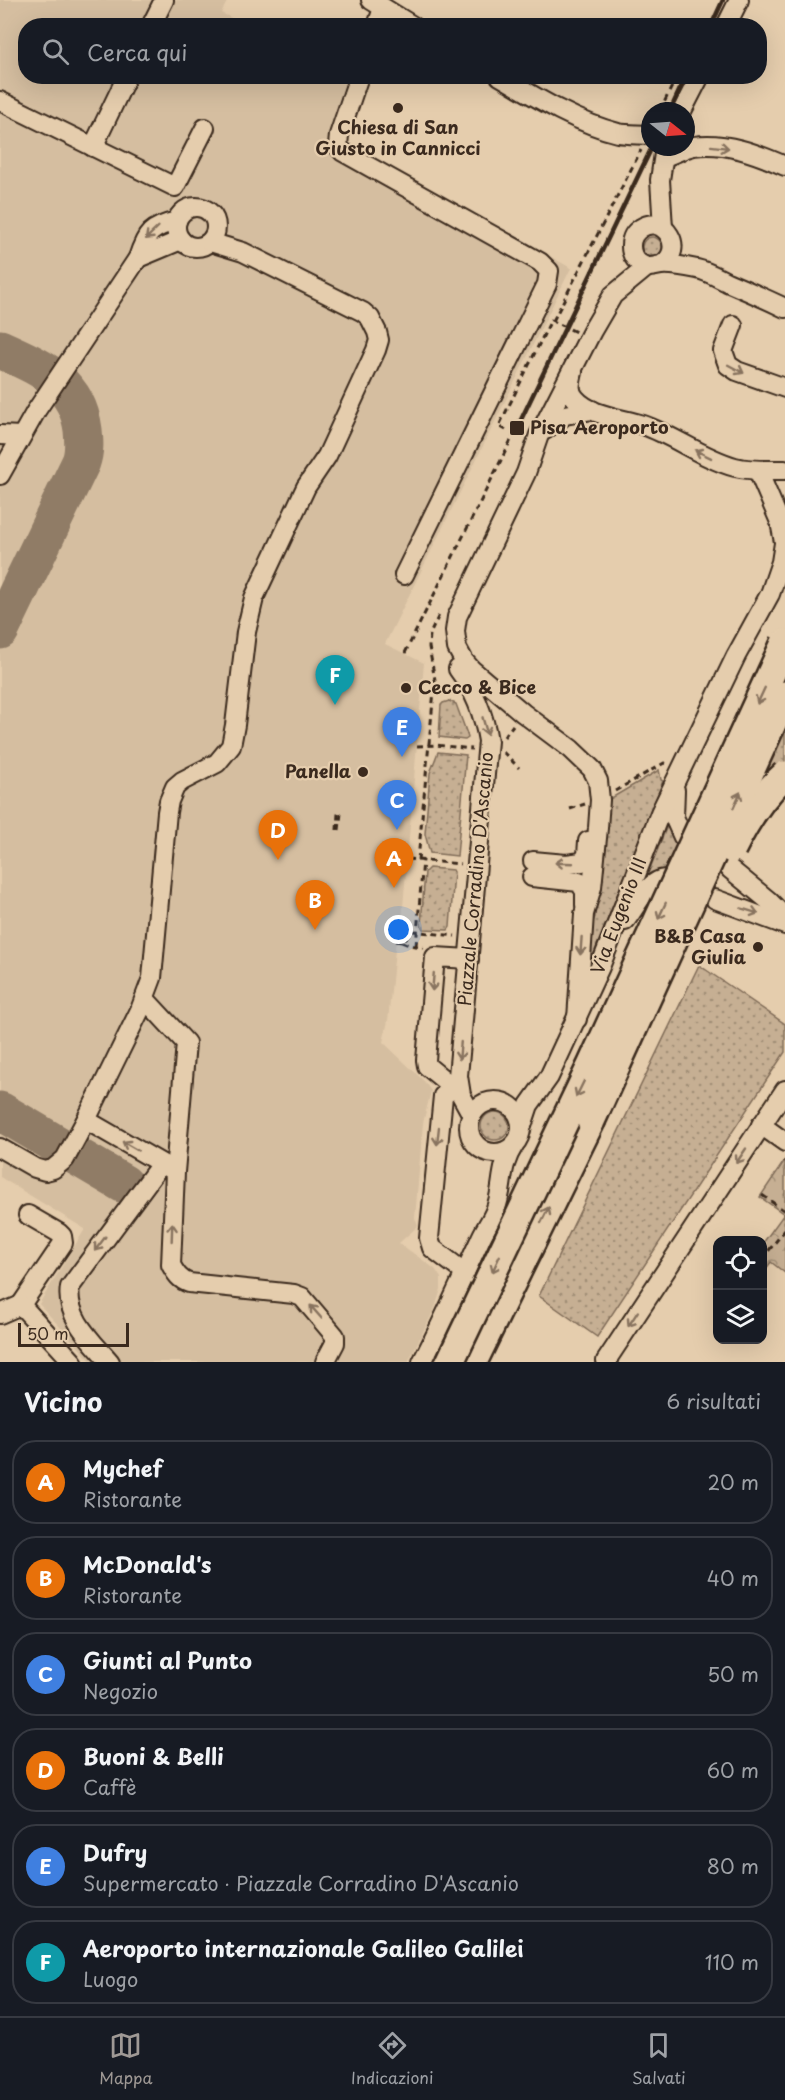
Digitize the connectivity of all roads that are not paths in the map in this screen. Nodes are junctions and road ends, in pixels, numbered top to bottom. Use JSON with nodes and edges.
{"nodes":[{"id":1,"x":164,"y":0,"type":"edge"},
{"id":2,"x":739,"y":0,"type":"edge"},
{"id":3,"x":377,"y":4,"type":"edge"},
{"id":4,"x":156,"y":18,"type":"edge"},
{"id":5,"x":400,"y":18,"type":"edge"},
{"id":6,"x":730,"y":18,"type":"edge"},
{"id":7,"x":123,"y":84,"type":"edge"},
{"id":8,"x":356,"y":84,"type":"edge"},
{"id":9,"x":514,"y":84,"type":"edge"},
{"id":10,"x":696,"y":84,"type":"edge"},
{"id":11,"x":0,"y":101,"type":"edge"},
{"id":12,"x":687,"y":102,"type":"edge"},
{"id":13,"x":205,"y":128,"type":"dead end"},
{"id":14,"x":641,"y":138,"type":"edge"},
{"id":15,"x":93,"y":147,"type":"junction"},
{"id":16,"x":663,"y":162,"type":"edge"},
{"id":17,"x":785,"y":166,"type":"edge"},
{"id":18,"x":175,"y":187,"type":"junction"},
{"id":19,"x":181,"y":216,"type":"junction"},
{"id":20,"x":663,"y":228,"type":"junction"},
{"id":21,"x":638,"y":230,"type":"junction"},
{"id":22,"x":213,"y":234,"type":"junction"},
{"id":23,"x":181,"y":240,"type":"junction"},
{"id":24,"x":673,"y":246,"type":"junction"},
{"id":25,"x":631,"y":251,"type":"junction"},
{"id":26,"x":138,"y":258,"type":"junction"},
{"id":27,"x":654,"y":266,"type":"junction"},
{"id":28,"x":699,"y":269,"type":"junction"},
{"id":29,"x":614,"y":295,"type":"junction"},
{"id":30,"x":785,"y":308,"type":"edge"},
{"id":31,"x":732,"y":325,"type":"dead end"},
{"id":32,"x":574,"y":365,"type":"junction"},
{"id":33,"x":785,"y":388,"type":"edge"},
{"id":34,"x":592,"y":410,"type":"junction"},
{"id":35,"x":0,"y":435,"type":"edge"},
{"id":36,"x":539,"y":435,"type":"junction"},
{"id":37,"x":21,"y":436,"type":"junction"},
{"id":38,"x":785,"y":470,"type":"edge"},
{"id":39,"x":758,"y":471,"type":"junction"},
{"id":40,"x":0,"y":475,"type":"edge"},
{"id":41,"x":784,"y":540,"type":"edge"},
{"id":42,"x":404,"y":575,"type":"dead end"},
{"id":43,"x":448,"y":615,"type":"junction"},
{"id":44,"x":785,"y":643,"type":"edge"},
{"id":45,"x":785,"y":695,"type":"edge"},
{"id":46,"x":676,"y":771,"type":"junction"},
{"id":47,"x":785,"y":775,"type":"edge"},
{"id":48,"x":596,"y":801,"type":"junction"},
{"id":49,"x":683,"y":837,"type":"dead end"},
{"id":50,"x":730,"y":869,"type":"dead end"},
{"id":51,"x":665,"y":879,"type":"dead end"},
{"id":52,"x":716,"y":899,"type":"dead end"},
{"id":53,"x":585,"y":909,"type":"junction"},
{"id":54,"x":785,"y":917,"type":"edge"},
{"id":55,"x":785,"y":925,"type":"edge"},
{"id":56,"x":614,"y":934,"type":"junction"},
{"id":57,"x":468,"y":959,"type":"junction"},
{"id":58,"x":145,"y":999,"type":"junction"},
{"id":59,"x":577,"y":1019,"type":"junction"},
{"id":60,"x":558,"y":1061,"type":"junction"},
{"id":61,"x":459,"y":1088,"type":"junction"},
{"id":62,"x":785,"y":1090,"type":"edge"},
{"id":63,"x":502,"y":1102,"type":"junction"},
{"id":64,"x":472,"y":1115,"type":"junction"},
{"id":65,"x":86,"y":1120,"type":"junction"},
{"id":66,"x":591,"y":1121,"type":"junction"},
{"id":67,"x":761,"y":1125,"type":"junction"},
{"id":68,"x":517,"y":1137,"type":"junction"},
{"id":69,"x":785,"y":1142,"type":"edge"},
{"id":70,"x":0,"y":1148,"type":"edge"},
{"id":71,"x":482,"y":1149,"type":"junction"},
{"id":72,"x":168,"y":1168,"type":"junction"},
{"id":73,"x":28,"y":1215,"type":"dead end"},
{"id":74,"x":482,"y":1235,"type":"junction"},
{"id":75,"x":465,"y":1273,"type":"junction"},
{"id":76,"x":21,"y":1305,"type":"junction"},
{"id":77,"x":0,"y":1314,"type":"edge"},
{"id":78,"x":607,"y":1361,"type":"edge"},
{"id":79,"x":73,"y":1362,"type":"edge"},
{"id":80,"x":110,"y":1362,"type":"edge"},
{"id":81,"x":325,"y":1362,"type":"edge"},
{"id":82,"x":422,"y":1362,"type":"edge"},
{"id":83,"x":450,"y":1362,"type":"edge"},
{"id":84,"x":473,"y":1362,"type":"edge"}],
"edges":[{"from":1,"to":4,"type":"street"},
{"from":2,"to":6,"type":"street"},
{"from":3,"to":5,"type":"street"},
{"from":7,"to":15,"type":"street"},
{"from":8,"to":42,"type":"street"},
{"from":9,"to":14,"type":"street"},
{"from":10,"to":12,"type":"street"},
{"from":11,"to":15,"type":"street"},
{"from":13,"to":18,"type":"street"},
{"from":15,"to":18,"type":"street"},
{"from":16,"to":17,"type":"street","one_way":true},
{"from":16,"to":20,"type":"street"},
{"from":16,"to":21,"type":"street"},
{"from":18,"to":19,"type":"street"},
{"from":19,"to":22,"type":"street"},
{"from":19,"to":23,"type":"street"},
{"from":19,"to":26,"type":"street","one_way":true},
{"from":20,"to":21,"type":"street"},
{"from":20,"to":24,"type":"street"},
{"from":21,"to":25,"type":"street"},
{"from":22,"to":23,"type":"street"},
{"from":22,"to":58,"type":"street"},
{"from":23,"to":26,"type":"street"},
{"from":24,"to":27,"type":"street"},
{"from":24,"to":28,"type":"street"},
{"from":25,"to":27,"type":"street"},
{"from":25,"to":29,"type":"street"},
{"from":26,"to":37,"type":"street"},
{"from":27,"to":28,"type":"street"},
{"from":27,"to":29,"type":"street"},
{"from":28,"to":30,"type":"street"},
{"from":29,"to":32,"type":"street"},
{"from":31,"to":33,"type":"street","one_way":true},
{"from":32,"to":34,"type":"street"},
{"from":32,"to":36,"type":"street"},
{"from":34,"to":36,"type":"street"},
{"from":39,"to":34,"type":"street","one_way":true},
{"from":35,"to":37,"type":"street"},
{"from":36,"to":43,"type":"street"},
{"from":37,"to":40,"type":"street"},
{"from":38,"to":39,"type":"street"},
{"from":39,"to":41,"type":"street"},
{"from":41,"to":46,"type":"street","name":"Via Eugenio III"},
{"from":43,"to":48,"type":"street"},
{"from":43,"to":57,"type":"street","name":"Piazzale Corradino D'Ascanio","one_way":true},
{"from":44,"to":83,"type":"highway","one_way":true,"bridge":true},
{"from":66,"to":45,"type":"highway","one_way":true,"bridge":true},
{"from":46,"to":49,"type":"street"},
{"from":46,"to":56,"type":"street","name":"Via Eugenio III"},
{"from":47,"to":66,"type":"highway","bridge":true},
{"from":48,"to":53,"type":"street"},
{"from":48,"to":53,"type":"street","one_way":true},
{"from":50,"to":54,"type":"street"},
{"from":51,"to":56,"type":"street"},
{"from":52,"to":55,"type":"street","one_way":true},
{"from":53,"to":59,"type":"street","one_way":true},
{"from":56,"to":59,"type":"street","name":"Via Eugenio III"},
{"from":57,"to":61,"type":"street","name":"Piazzale Corradino D'Ascanio","one_way":true},
{"from":57,"to":61,"type":"street","one_way":true},
{"from":58,"to":65,"type":"street"},
{"from":58,"to":72,"type":"street"},
{"from":59,"to":60,"type":"street","name":"Via Eugenio III"},
{"from":60,"to":63,"type":"street","name":"Via Eugenio III"},
{"from":60,"to":68,"type":"street","name":"Via Eugenio III"},
{"from":61,"to":64,"type":"street","name":"Piazzale Corradino D'Ascanio"},
{"from":61,"to":75,"type":"street","one_way":true},
{"from":62,"to":67,"type":"street"},
{"from":63,"to":64,"type":"street"},
{"from":63,"to":68,"type":"street"},
{"from":64,"to":71,"type":"street"},
{"from":65,"to":70,"type":"street"},
{"from":72,"to":65,"type":"street","one_way":true},
{"from":84,"to":66,"type":"highway","one_way":true},
{"from":67,"to":69,"type":"street"},
{"from":67,"to":78,"type":"street","one_way":true},
{"from":68,"to":71,"type":"street"},
{"from":68,"to":74,"type":"street","name":"Via Eugenio III"},
{"from":71,"to":74,"type":"street","name":"Via Eugenio III"},
{"from":72,"to":80,"type":"street","one_way":true},
{"from":81,"to":72,"type":"street","one_way":true},
{"from":73,"to":76,"type":"street"},
{"from":74,"to":75,"type":"street","name":"Via Eugenio III"},
{"from":75,"to":82,"type":"street","name":"Via Eugenio III"},
{"from":76,"to":77,"type":"street"},
{"from":76,"to":79,"type":"street"}]}
